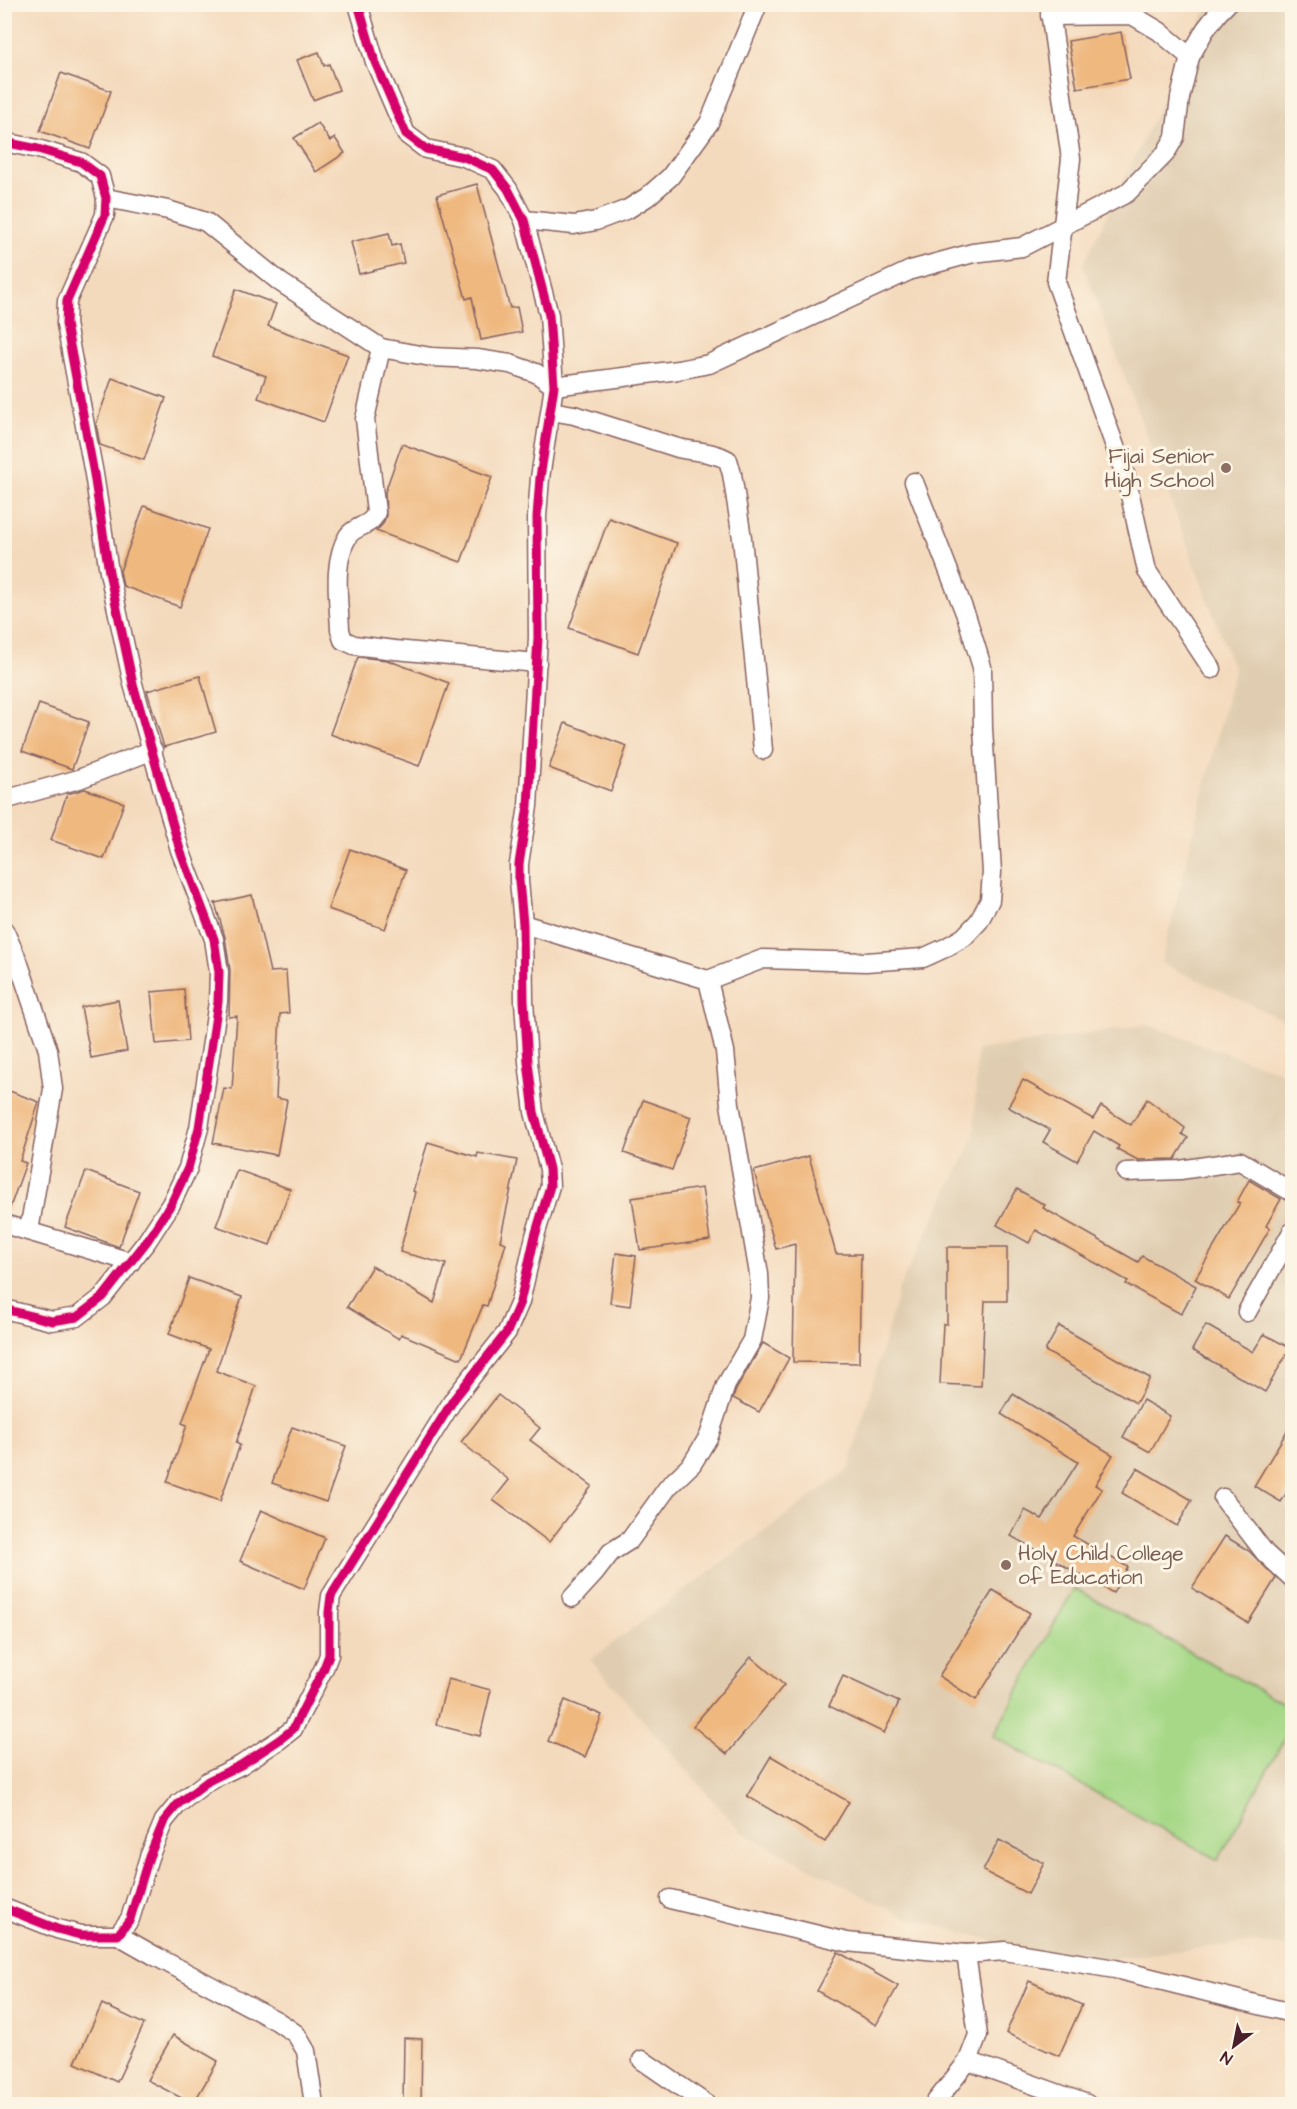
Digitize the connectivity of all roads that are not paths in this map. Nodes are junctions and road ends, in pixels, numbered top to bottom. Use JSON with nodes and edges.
{"nodes":[{"id":1,"x":358,"y":4,"type":"edge"},
{"id":2,"x":758,"y":4,"type":"edge"},
{"id":3,"x":1227,"y":4,"type":"edge"},
{"id":4,"x":1050,"y":10,"type":"edge"},
{"id":5,"x":1190,"y":57,"type":"junction"},
{"id":6,"x":4,"y":142,"type":"edge"},
{"id":7,"x":106,"y":198,"type":"junction"},
{"id":8,"x":524,"y":220,"type":"junction"},
{"id":9,"x":1064,"y":226,"type":"junction"},
{"id":10,"x":381,"y":348,"type":"junction"},
{"id":11,"x":554,"y":386,"type":"junction"},
{"id":12,"x":551,"y":411,"type":"junction"},
{"id":13,"x":914,"y":482,"type":"dead end"},
{"id":14,"x":537,"y":663,"type":"junction"},
{"id":15,"x":1212,"y":669,"type":"dead end"},
{"id":16,"x":153,"y":750,"type":"junction"},
{"id":17,"x":764,"y":750,"type":"dead end"},
{"id":18,"x":4,"y":800,"type":"edge"},
{"id":19,"x":523,"y":924,"type":"junction"},
{"id":20,"x":4,"y":930,"type":"edge"},
{"id":21,"x":708,"y":980,"type":"junction"},
{"id":22,"x":1126,"y":1172,"type":"dead end"},
{"id":23,"x":1293,"y":1192,"type":"edge"},
{"id":24,"x":4,"y":1224,"type":"edge"},
{"id":25,"x":29,"y":1231,"type":"junction"},
{"id":26,"x":1293,"y":1232,"type":"edge"},
{"id":27,"x":131,"y":1262,"type":"junction"},
{"id":28,"x":4,"y":1309,"type":"edge"},
{"id":29,"x":1247,"y":1312,"type":"dead end"},
{"id":30,"x":1222,"y":1498,"type":"dead end"},
{"id":31,"x":1293,"y":1578,"type":"edge"},
{"id":32,"x":572,"y":1598,"type":"dead end"},
{"id":33,"x":670,"y":1899,"type":"dead end"},
{"id":34,"x":4,"y":1908,"type":"edge"},
{"id":35,"x":118,"y":1935,"type":"junction"},
{"id":36,"x":966,"y":1954,"type":"junction"},
{"id":37,"x":1291,"y":2013,"type":"edge"},
{"id":38,"x":642,"y":2060,"type":"dead end"},
{"id":39,"x":968,"y":2061,"type":"junction"},
{"id":40,"x":314,"y":2104,"type":"edge"},
{"id":41,"x":706,"y":2104,"type":"edge"},
{"id":42,"x":934,"y":2104,"type":"edge"},
{"id":43,"x":1087,"y":2104,"type":"edge"}],
"edges":[{"from":1,"to":8,"type":"street"},
{"from":2,"to":8,"type":"street"},
{"from":3,"to":5,"type":"street"},
{"from":4,"to":5,"type":"street"},
{"from":4,"to":9,"type":"street"},
{"from":5,"to":9,"type":"street"},
{"from":6,"to":7,"type":"street"},
{"from":7,"to":10,"type":"street"},
{"from":7,"to":16,"type":"street"},
{"from":8,"to":11,"type":"street"},
{"from":9,"to":11,"type":"street"},
{"from":9,"to":15,"type":"street"},
{"from":10,"to":11,"type":"street"},
{"from":10,"to":14,"type":"street"},
{"from":11,"to":12,"type":"street"},
{"from":12,"to":14,"type":"street"},
{"from":12,"to":17,"type":"street"},
{"from":13,"to":21,"type":"street"},
{"from":14,"to":19,"type":"street"},
{"from":16,"to":18,"type":"street"},
{"from":16,"to":27,"type":"street"},
{"from":19,"to":21,"type":"street"},
{"from":19,"to":35,"type":"street"},
{"from":20,"to":25,"type":"street"},
{"from":21,"to":32,"type":"street"},
{"from":22,"to":23,"type":"street"},
{"from":24,"to":25,"type":"street"},
{"from":25,"to":27,"type":"street"},
{"from":26,"to":29,"type":"street"},
{"from":27,"to":28,"type":"street"},
{"from":30,"to":31,"type":"street"},
{"from":33,"to":36,"type":"street"},
{"from":34,"to":35,"type":"street"},
{"from":35,"to":40,"type":"street"},
{"from":36,"to":37,"type":"street"},
{"from":36,"to":39,"type":"street"},
{"from":38,"to":41,"type":"street"},
{"from":39,"to":42,"type":"street"},
{"from":39,"to":43,"type":"street"}]}
